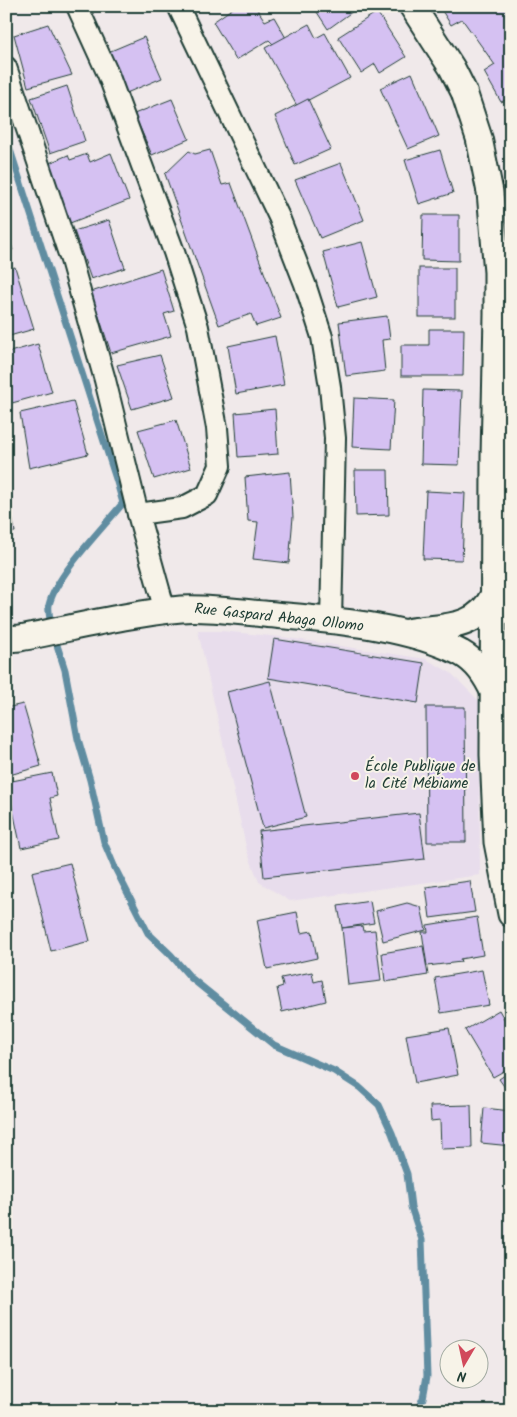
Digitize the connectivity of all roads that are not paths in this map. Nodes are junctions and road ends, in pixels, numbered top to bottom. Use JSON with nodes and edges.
{"nodes":[{"id":1,"x":77,"y":6,"type":"edge"},
{"id":2,"x":178,"y":6,"type":"edge"},
{"id":3,"x":412,"y":6,"type":"edge"},
{"id":4,"x":6,"y":67,"type":"edge"},
{"id":5,"x":138,"y":514,"type":"junction"},
{"id":6,"x":499,"y":607,"type":"edge"},
{"id":7,"x":165,"y":611,"type":"junction"},
{"id":8,"x":331,"y":621,"type":"junction"},
{"id":9,"x":404,"y":632,"type":"junction"},
{"id":10,"x":6,"y":639,"type":"edge"},
{"id":11,"x":494,"y":693,"type":"junction"},
{"id":12,"x":511,"y":914,"type":"edge"}],
"edges":[{"from":1,"to":5,"type":"street"},
{"from":2,"to":8,"type":"street"},
{"from":3,"to":6,"type":"street"},
{"from":4,"to":5,"type":"street"},
{"from":5,"to":7,"type":"street"},
{"from":6,"to":9,"type":"street"},
{"from":6,"to":11,"type":"street"},
{"from":7,"to":8,"type":"street","name":"Rue Gaspard Abaga Ollomo"},
{"from":7,"to":10,"type":"street","name":"Rue Gaspard Abaga Ollomo"},
{"from":8,"to":9,"type":"street","name":"Rue Gaspard Abaga Ollomo"},
{"from":9,"to":11,"type":"street"},
{"from":11,"to":12,"type":"street"}]}
